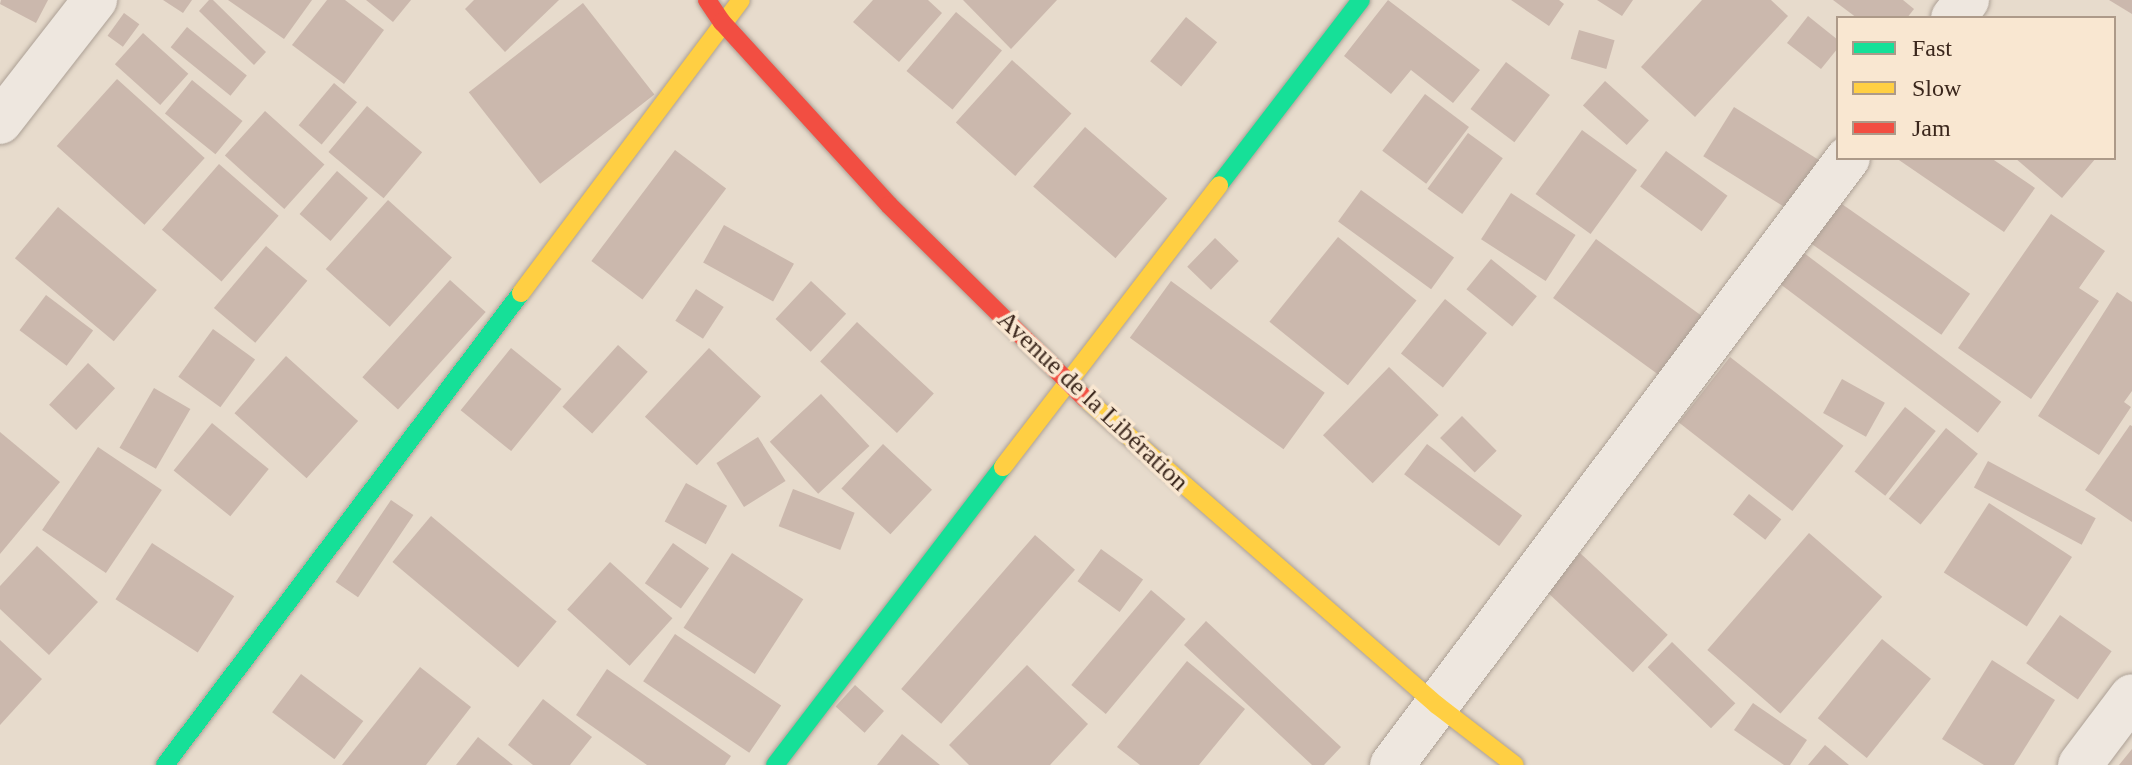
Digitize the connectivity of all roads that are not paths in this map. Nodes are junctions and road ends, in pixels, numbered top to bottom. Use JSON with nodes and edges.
{"nodes":[{"id":1,"x":95,"y":0,"type":"edge"},
{"id":2,"x":707,"y":0,"type":"edge"},
{"id":3,"x":741,"y":0,"type":"edge"},
{"id":4,"x":1361,"y":0,"type":"edge"},
{"id":5,"x":1967,"y":0,"type":"edge"},
{"id":6,"x":1955,"y":16,"type":"edge"},
{"id":7,"x":722,"y":22,"type":"junction"},
{"id":8,"x":0,"y":122,"type":"edge"},
{"id":9,"x":1846,"y":160,"type":"edge"},
{"id":10,"x":1069,"y":384,"type":"junction"},
{"id":11,"x":2132,"y":696,"type":"edge"},
{"id":12,"x":1437,"y":705,"type":"junction"},
{"id":13,"x":165,"y":765,"type":"edge"},
{"id":14,"x":775,"y":765,"type":"edge"},
{"id":15,"x":1392,"y":765,"type":"edge"},
{"id":16,"x":1515,"y":765,"type":"edge"},
{"id":17,"x":2080,"y":765,"type":"edge"}],
"edges":[{"from":1,"to":8,"type":"street"},
{"from":2,"to":7,"type":"main road","name":"Avenue de la Libération"},
{"from":3,"to":7,"type":"main road"},
{"from":4,"to":10,"type":"main road"},
{"from":5,"to":6,"type":"street"},
{"from":7,"to":10,"type":"main road","name":"Avenue de la Libération"},
{"from":7,"to":13,"type":"main road"},
{"from":9,"to":12,"type":"street"},
{"from":10,"to":12,"type":"main road","name":"Avenue de la Libération"},
{"from":10,"to":14,"type":"main road"},
{"from":11,"to":17,"type":"street"},
{"from":12,"to":15,"type":"street"},
{"from":12,"to":16,"type":"main road","name":"Avenue de la Libération"}]}
